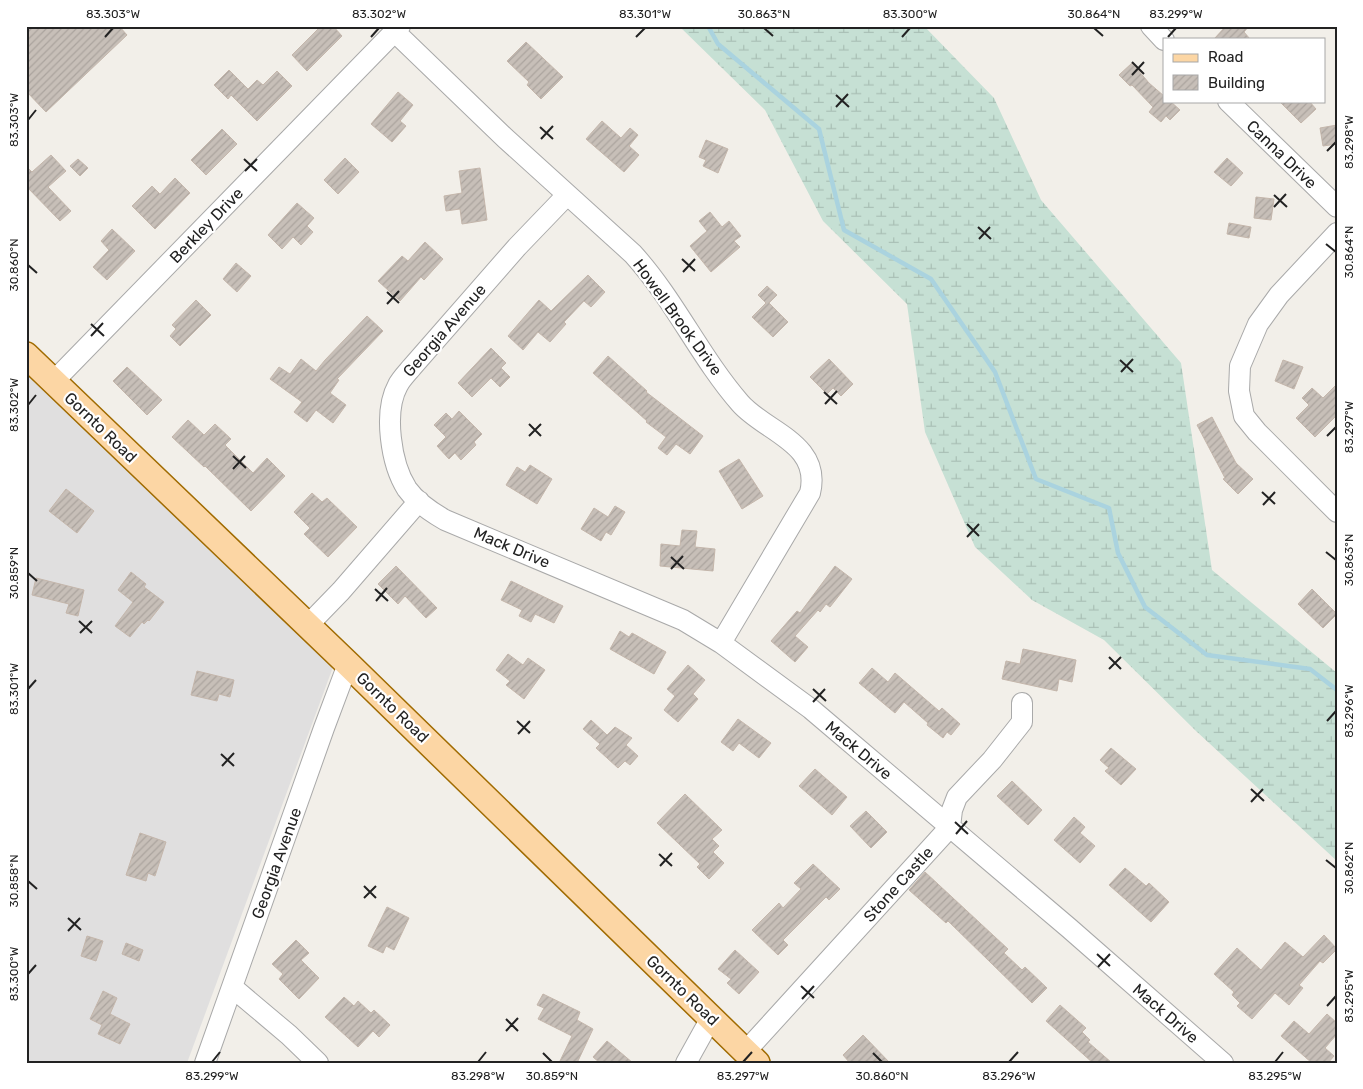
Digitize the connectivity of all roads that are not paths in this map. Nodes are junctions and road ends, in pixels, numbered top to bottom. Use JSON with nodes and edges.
{"nodes":[{"id":1,"x":1150,"y":26,"type":"edge"},
{"id":2,"x":398,"y":29,"type":"edge"},
{"id":3,"x":1163,"y":39,"type":"edge"},
{"id":4,"x":1229,"y":102,"type":"edge"},
{"id":5,"x":568,"y":195,"type":"junction"},
{"id":6,"x":1337,"y":208,"type":"edge"},
{"id":7,"x":1337,"y":233,"type":"edge"},
{"id":8,"x":26,"y":355,"type":"edge"},
{"id":9,"x":54,"y":381,"type":"junction"},
{"id":10,"x":419,"y":501,"type":"junction"},
{"id":11,"x":1337,"y":512,"type":"edge"},
{"id":12,"x":308,"y":626,"type":"junction"},
{"id":13,"x":721,"y":643,"type":"junction"},
{"id":14,"x":348,"y":664,"type":"junction"},
{"id":15,"x":1022,"y":703,"type":"dead end"},
{"id":16,"x":950,"y":827,"type":"junction"},
{"id":17,"x":232,"y":987,"type":"junction"},
{"id":18,"x":711,"y":1018,"type":"junction"},
{"id":19,"x":752,"y":1057,"type":"edge"},
{"id":20,"x":205,"y":1063,"type":"edge"},
{"id":21,"x":318,"y":1063,"type":"edge"},
{"id":22,"x":686,"y":1063,"type":"edge"},
{"id":23,"x":1222,"y":1063,"type":"edge"}],
"edges":[{"from":1,"to":3,"type":"street"},
{"from":2,"to":5,"type":"street","name":"Howell Brook Drive"},
{"from":2,"to":9,"type":"street","name":"Berkley Drive"},
{"from":4,"to":6,"type":"street","name":"Canna Drive"},
{"from":5,"to":10,"type":"street","name":"Georgia Avenue"},
{"from":5,"to":13,"type":"street","name":"Howell Brook Drive"},
{"from":7,"to":11,"type":"street"},
{"from":8,"to":9,"type":"main road","name":"Gornto Road"},
{"from":9,"to":12,"type":"main road","name":"Gornto Road"},
{"from":10,"to":12,"type":"street"},
{"from":10,"to":13,"type":"street","name":"Mack Drive"},
{"from":12,"to":14,"type":"main road","name":"Gornto Road"},
{"from":13,"to":16,"type":"street","name":"Mack Drive"},
{"from":14,"to":17,"type":"street","name":"Georgia Avenue"},
{"from":14,"to":18,"type":"main road","name":"Gornto Road"},
{"from":15,"to":16,"type":"street"},
{"from":16,"to":19,"type":"street","name":"Stone Castle"},
{"from":16,"to":23,"type":"street","name":"Mack Drive"},
{"from":17,"to":20,"type":"street","name":"Georgia Avenue"},
{"from":17,"to":21,"type":"street"},
{"from":18,"to":19,"type":"main road","name":"Gornto Road"},
{"from":18,"to":22,"type":"street"}]}
